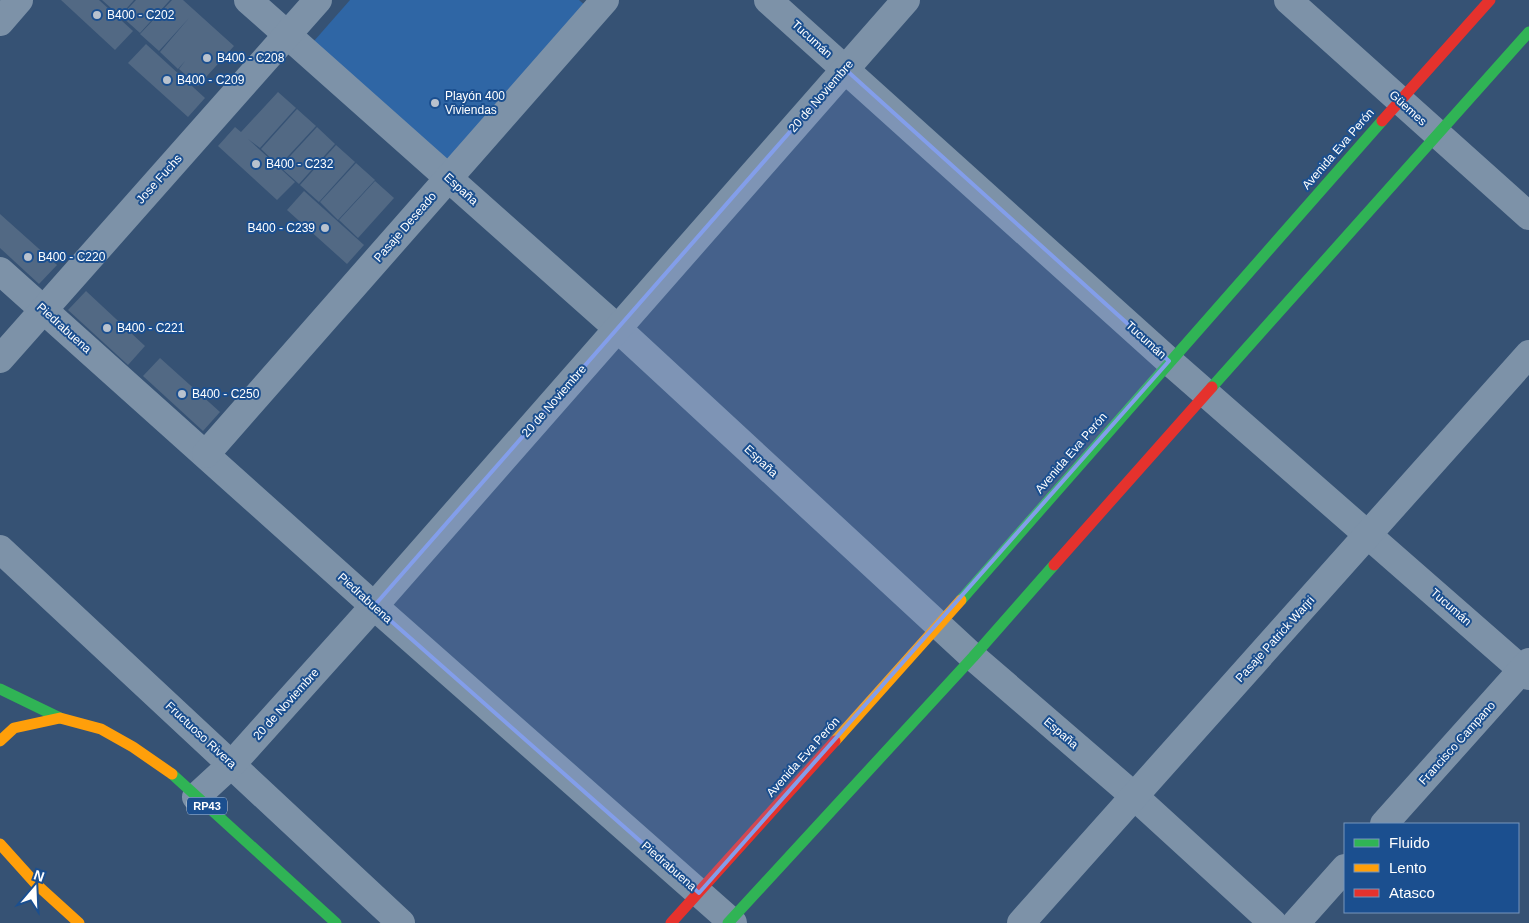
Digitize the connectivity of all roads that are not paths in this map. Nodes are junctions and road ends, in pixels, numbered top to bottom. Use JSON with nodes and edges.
{"nodes":[{"id":1,"x":19,"y":0,"type":"edge"},
{"id":2,"x":248,"y":0,"type":"edge"},
{"id":3,"x":318,"y":0,"type":"edge"},
{"id":4,"x":605,"y":0,"type":"edge"},
{"id":5,"x":768,"y":0,"type":"edge"},
{"id":6,"x":906,"y":0,"type":"edge"},
{"id":7,"x":1288,"y":0,"type":"edge"},
{"id":8,"x":1490,"y":0,"type":"edge"},
{"id":9,"x":0,"y":22,"type":"edge"},
{"id":10,"x":1529,"y":32,"type":"edge"},
{"id":11,"x":287,"y":35,"type":"junction"},
{"id":12,"x":845,"y":69,"type":"junction"},
{"id":13,"x":1399,"y":101,"type":"junction"},
{"id":14,"x":1436,"y":134,"type":"junction"},
{"id":15,"x":448,"y":178,"type":"junction"},
{"id":16,"x":1529,"y":216,"type":"edge"},
{"id":17,"x":0,"y":271,"type":"edge"},
{"id":18,"x":43,"y":310,"type":"junction"},
{"id":19,"x":618,"y":328,"type":"junction"},
{"id":20,"x":1529,"y":354,"type":"edge"},
{"id":21,"x":0,"y":359,"type":"edge"},
{"id":22,"x":1169,"y":361,"type":"junction"},
{"id":23,"x":1206,"y":393,"type":"junction"},
{"id":24,"x":206,"y":454,"type":"junction"},
{"id":25,"x":1368,"y":535,"type":"junction"},
{"id":26,"x":0,"y":549,"type":"edge"},
{"id":27,"x":374,"y":606,"type":"junction"},
{"id":28,"x":939,"y":625,"type":"junction"},
{"id":29,"x":973,"y":658,"type":"junction"},
{"id":30,"x":1527,"y":669,"type":"edge"},
{"id":31,"x":0,"y":689,"type":"edge"},
{"id":32,"x":60,"y":718,"type":"junction"},
{"id":33,"x":0,"y":741,"type":"edge"},
{"id":34,"x":232,"y":764,"type":"junction"},
{"id":35,"x":1134,"y":796,"type":"junction"},
{"id":36,"x":196,"y":797,"type":"junction"},
{"id":37,"x":1385,"y":823,"type":"edge"},
{"id":38,"x":0,"y":844,"type":"edge"},
{"id":39,"x":1344,"y":869,"type":"edge"},
{"id":40,"x":699,"y":893,"type":"junction"},
{"id":41,"x":730,"y":922,"type":"edge"},
{"id":42,"x":79,"y":923,"type":"edge"},
{"id":43,"x":336,"y":923,"type":"edge"},
{"id":44,"x":401,"y":923,"type":"edge"},
{"id":45,"x":671,"y":923,"type":"edge"},
{"id":46,"x":1021,"y":923,"type":"edge"},
{"id":47,"x":1273,"y":923,"type":"edge"},
{"id":48,"x":1296,"y":923,"type":"edge"}],
"edges":[{"from":1,"to":9,"type":"street"},
{"from":2,"to":11,"type":"street","name":"España"},
{"from":3,"to":11,"type":"street","name":"Jose Fuchs"},
{"from":4,"to":15,"type":"street","name":"Pasaje Deseado"},
{"from":5,"to":12,"type":"street","name":"Tucumán"},
{"from":6,"to":12,"type":"street","name":"20 de Noviembre"},
{"from":7,"to":13,"type":"street","name":"Güemes"},
{"from":8,"to":13,"type":"street","name":"Avenida Eva Perón"},
{"from":10,"to":14,"type":"street"},
{"from":11,"to":15,"type":"street","name":"España"},
{"from":11,"to":18,"type":"street","name":"Jose Fuchs"},
{"from":12,"to":19,"type":"street","name":"20 de Noviembre"},
{"from":12,"to":22,"type":"street","name":"Tucumán"},
{"from":13,"to":14,"type":"street","name":"Güemes"},
{"from":13,"to":22,"type":"street","name":"Avenida Eva Perón"},
{"from":14,"to":16,"type":"street","name":"Güemes"},
{"from":14,"to":23,"type":"street"},
{"from":15,"to":19,"type":"street","name":"España"},
{"from":15,"to":24,"type":"street","name":"Pasaje Deseado"},
{"from":17,"to":18,"type":"street","name":"Piedrabuena"},
{"from":18,"to":21,"type":"street","name":"Jose Fuchs"},
{"from":18,"to":24,"type":"street","name":"Piedrabuena"},
{"from":19,"to":27,"type":"street","name":"20 de Noviembre"},
{"from":19,"to":28,"type":"street","name":"España"},
{"from":20,"to":25,"type":"street","name":"Pasaje Patrick Warjri"},
{"from":22,"to":23,"type":"street","name":"Tucumán"},
{"from":22,"to":28,"type":"street","name":"Avenida Eva Perón"},
{"from":23,"to":25,"type":"street","name":"Tucumán"},
{"from":23,"to":29,"type":"street"},
{"from":24,"to":27,"type":"street","name":"Piedrabuena"},
{"from":25,"to":30,"type":"street","name":"Tucumán"},
{"from":25,"to":35,"type":"street","name":"Pasaje Patrick Warjri"},
{"from":26,"to":34,"type":"street","name":"Fructuoso Rivera"},
{"from":27,"to":34,"type":"street","name":"20 de Noviembre"},
{"from":27,"to":40,"type":"street","name":"Piedrabuena"},
{"from":28,"to":29,"type":"street","name":"España"},
{"from":28,"to":40,"type":"street","name":"Avenida Eva Perón"},
{"from":29,"to":35,"type":"street","name":"España"},
{"from":29,"to":41,"type":"street"},
{"from":30,"to":37,"type":"street","name":"Francisco Campano"},
{"from":31,"to":32,"type":"street","number":"RP43"},
{"from":32,"to":33,"type":"street","number":"RP43"},
{"from":32,"to":36,"type":"street","number":"RP43"},
{"from":34,"to":36,"type":"street","name":"20 de Noviembre"},
{"from":34,"to":44,"type":"street","name":"Fructuoso Rivera"},
{"from":35,"to":46,"type":"street","name":"Pasaje Patrick Warjri"},
{"from":35,"to":47,"type":"street","name":"España"},
{"from":36,"to":43,"type":"street","number":"RP43"},
{"from":38,"to":42,"type":"street"},
{"from":39,"to":48,"type":"street"},
{"from":40,"to":41,"type":"street","name":"Piedrabuena"},
{"from":40,"to":45,"type":"street","name":"Avenida Eva Perón"}]}
